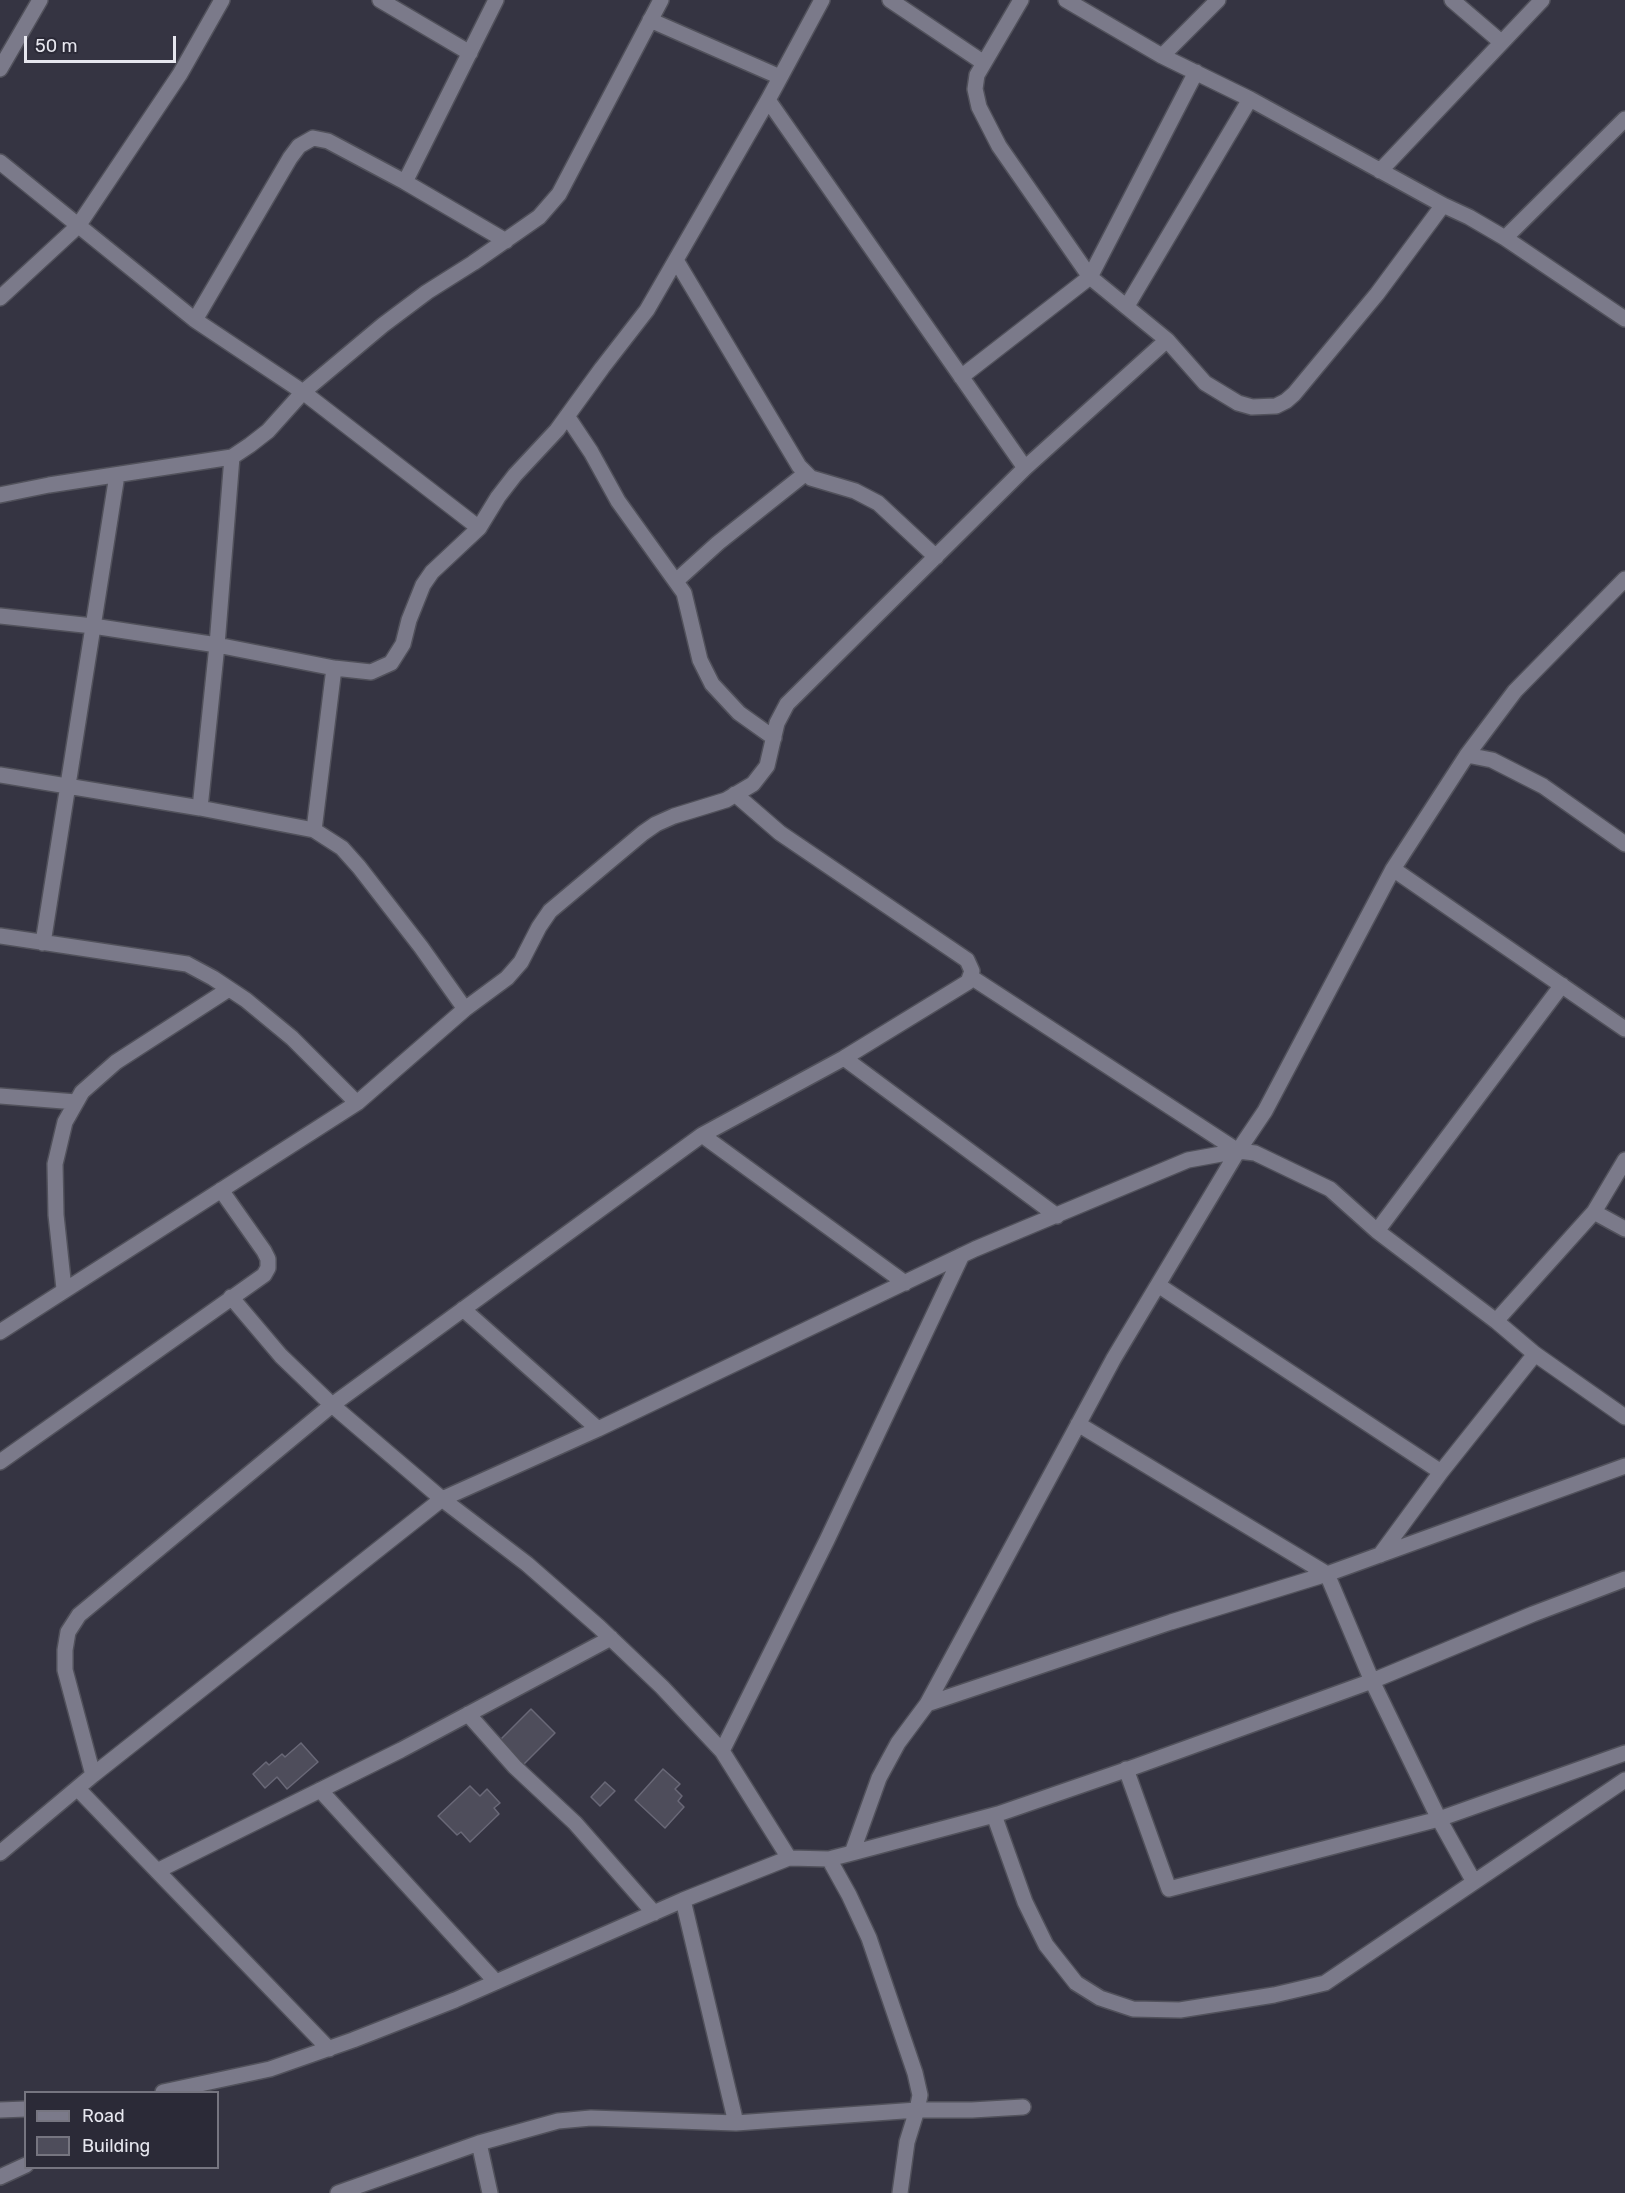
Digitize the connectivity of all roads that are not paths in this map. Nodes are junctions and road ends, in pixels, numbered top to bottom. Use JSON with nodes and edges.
{"nodes":[{"id":1,"x":40,"y":0,"type":"edge"},
{"id":2,"x":222,"y":0,"type":"edge"},
{"id":3,"x":380,"y":0,"type":"edge"},
{"id":4,"x":496,"y":0,"type":"edge"},
{"id":5,"x":661,"y":0,"type":"edge"},
{"id":6,"x":822,"y":0,"type":"edge"},
{"id":7,"x":890,"y":0,"type":"edge"},
{"id":8,"x":1021,"y":0,"type":"edge"},
{"id":9,"x":1066,"y":0,"type":"edge"},
{"id":10,"x":1218,"y":0,"type":"edge"},
{"id":11,"x":1452,"y":0,"type":"edge"},
{"id":12,"x":1542,"y":0,"type":"edge"},
{"id":13,"x":650,"y":20,"type":"junction"},
{"id":14,"x":1501,"y":42,"type":"junction"},
{"id":15,"x":470,"y":53,"type":"junction"},
{"id":16,"x":1162,"y":56,"type":"junction"},
{"id":17,"x":984,"y":63,"type":"junction"},
{"id":18,"x":0,"y":69,"type":"edge"},
{"id":19,"x":1196,"y":72,"type":"junction"},
{"id":20,"x":780,"y":76,"type":"junction"},
{"id":21,"x":1250,"y":99,"type":"junction"},
{"id":22,"x":768,"y":100,"type":"junction"},
{"id":23,"x":1625,"y":119,"type":"edge"},
{"id":24,"x":0,"y":162,"type":"edge"},
{"id":25,"x":1380,"y":171,"type":"junction"},
{"id":26,"x":405,"y":182,"type":"junction"},
{"id":27,"x":1443,"y":205,"type":"junction"},
{"id":28,"x":78,"y":226,"type":"junction"},
{"id":29,"x":1505,"y":238,"type":"junction"},
{"id":30,"x":506,"y":241,"type":"junction"},
{"id":31,"x":676,"y":260,"type":"junction"},
{"id":32,"x":1090,"y":277,"type":"junction"},
{"id":33,"x":0,"y":298,"type":"edge"},
{"id":34,"x":1127,"y":306,"type":"junction"},
{"id":35,"x":1625,"y":319,"type":"edge"},
{"id":36,"x":195,"y":320,"type":"junction"},
{"id":37,"x":1167,"y":340,"type":"junction"},
{"id":38,"x":961,"y":377,"type":"junction"},
{"id":39,"x":303,"y":392,"type":"junction"},
{"id":40,"x":567,"y":417,"type":"junction"},
{"id":41,"x":232,"y":456,"type":"junction"},
{"id":42,"x":1025,"y":468,"type":"junction"},
{"id":43,"x":806,"y":473,"type":"junction"},
{"id":44,"x":117,"y":475,"type":"junction"},
{"id":45,"x":0,"y":495,"type":"edge"},
{"id":46,"x":479,"y":528,"type":"junction"},
{"id":47,"x":936,"y":557,"type":"junction"},
{"id":48,"x":1625,"y":579,"type":"edge"},
{"id":49,"x":676,"y":581,"type":"junction"},
{"id":50,"x":0,"y":616,"type":"edge"},
{"id":51,"x":93,"y":626,"type":"junction"},
{"id":52,"x":216,"y":645,"type":"junction"},
{"id":53,"x":334,"y":668,"type":"junction"},
{"id":54,"x":774,"y":738,"type":"junction"},
{"id":55,"x":1467,"y":755,"type":"junction"},
{"id":56,"x":0,"y":775,"type":"edge"},
{"id":57,"x":66,"y":786,"type":"junction"},
{"id":58,"x":735,"y":794,"type":"junction"},
{"id":59,"x":200,"y":808,"type":"junction"},
{"id":60,"x":314,"y":830,"type":"junction"},
{"id":61,"x":1625,"y":844,"type":"edge"},
{"id":62,"x":1393,"y":869,"type":"junction"},
{"id":63,"x":0,"y":936,"type":"edge"},
{"id":64,"x":43,"y":943,"type":"junction"},
{"id":65,"x":971,"y":977,"type":"junction"},
{"id":66,"x":1562,"y":985,"type":"junction"},
{"id":67,"x":230,"y":988,"type":"junction"},
{"id":68,"x":465,"y":1010,"type":"junction"},
{"id":69,"x":1625,"y":1029,"type":"edge"},
{"id":70,"x":844,"y":1058,"type":"junction"},
{"id":71,"x":0,"y":1096,"type":"edge"},
{"id":72,"x":76,"y":1102,"type":"junction"},
{"id":73,"x":357,"y":1103,"type":"junction"},
{"id":74,"x":702,"y":1135,"type":"junction"},
{"id":75,"x":1238,"y":1151,"type":"junction"},
{"id":76,"x":1625,"y":1160,"type":"edge"},
{"id":77,"x":221,"y":1190,"type":"junction"},
{"id":78,"x":1594,"y":1212,"type":"junction"},
{"id":79,"x":1057,"y":1216,"type":"junction"},
{"id":80,"x":1625,"y":1229,"type":"edge"},
{"id":81,"x":1377,"y":1231,"type":"junction"},
{"id":82,"x":962,"y":1256,"type":"junction"},
{"id":83,"x":905,"y":1283,"type":"junction"},
{"id":84,"x":1158,"y":1285,"type":"junction"},
{"id":85,"x":64,"y":1289,"type":"junction"},
{"id":86,"x":231,"y":1297,"type":"junction"},
{"id":87,"x":463,"y":1310,"type":"junction"},
{"id":88,"x":1496,"y":1321,"type":"junction"},
{"id":89,"x":0,"y":1332,"type":"edge"},
{"id":90,"x":1535,"y":1354,"type":"junction"},
{"id":91,"x":332,"y":1405,"type":"junction"},
{"id":92,"x":1625,"y":1417,"type":"edge"},
{"id":93,"x":1078,"y":1424,"type":"junction"},
{"id":94,"x":598,"y":1430,"type":"junction"},
{"id":95,"x":0,"y":1462,"type":"edge"},
{"id":96,"x":1625,"y":1466,"type":"edge"},
{"id":97,"x":1441,"y":1472,"type":"junction"},
{"id":98,"x":442,"y":1499,"type":"junction"},
{"id":99,"x":1380,"y":1555,"type":"junction"},
{"id":100,"x":1327,"y":1574,"type":"junction"},
{"id":101,"x":1625,"y":1579,"type":"edge"},
{"id":102,"x":611,"y":1638,"type":"junction"},
{"id":103,"x":1372,"y":1681,"type":"junction"},
{"id":104,"x":927,"y":1704,"type":"junction"},
{"id":105,"x":468,"y":1714,"type":"junction"},
{"id":106,"x":722,"y":1750,"type":"junction"},
{"id":107,"x":1625,"y":1753,"type":"edge"},
{"id":108,"x":1126,"y":1770,"type":"junction"},
{"id":109,"x":93,"y":1775,"type":"junction"},
{"id":110,"x":1625,"y":1780,"type":"edge"},
{"id":111,"x":78,"y":1789,"type":"junction"},
{"id":112,"x":320,"y":1790,"type":"junction"},
{"id":113,"x":994,"y":1815,"type":"junction"},
{"id":114,"x":1439,"y":1819,"type":"junction"},
{"id":115,"x":0,"y":1853,"type":"edge"},
{"id":116,"x":852,"y":1853,"type":"junction"},
{"id":117,"x":789,"y":1858,"type":"junction"},
{"id":118,"x":830,"y":1859,"type":"junction"},
{"id":119,"x":157,"y":1871,"type":"junction"},
{"id":120,"x":1474,"y":1882,"type":"junction"},
{"id":121,"x":683,"y":1900,"type":"junction"},
{"id":122,"x":654,"y":1913,"type":"junction"},
{"id":123,"x":496,"y":1982,"type":"junction"},
{"id":124,"x":329,"y":2049,"type":"junction"},
{"id":125,"x":174,"y":2091,"type":"edge"},
{"id":126,"x":1023,"y":2107,"type":"dead end"},
{"id":127,"x":24,"y":2109,"type":"edge"},
{"id":128,"x":0,"y":2110,"type":"edge"},
{"id":129,"x":917,"y":2110,"type":"junction"},
{"id":130,"x":736,"y":2123,"type":"junction"},
{"id":131,"x":478,"y":2143,"type":"junction"},
{"id":132,"x":24,"y":2166,"type":"edge"},
{"id":133,"x":0,"y":2177,"type":"edge"},
{"id":134,"x":338,"y":2193,"type":"edge"},
{"id":135,"x":490,"y":2193,"type":"edge"},
{"id":136,"x":900,"y":2193,"type":"edge"}],
"edges":[{"from":1,"to":18,"type":"street"},
{"from":2,"to":28,"type":"street"},
{"from":3,"to":15,"type":"street"},
{"from":4,"to":15,"type":"street"},
{"from":5,"to":13,"type":"street"},
{"from":6,"to":20,"type":"street"},
{"from":7,"to":17,"type":"street"},
{"from":8,"to":17,"type":"street"},
{"from":9,"to":16,"type":"street"},
{"from":10,"to":16,"type":"street"},
{"from":11,"to":14,"type":"street"},
{"from":12,"to":14,"type":"street"},
{"from":13,"to":20,"type":"street"},
{"from":13,"to":30,"type":"street"},
{"from":14,"to":25,"type":"street"},
{"from":15,"to":26,"type":"street"},
{"from":16,"to":19,"type":"street"},
{"from":17,"to":32,"type":"street"},
{"from":19,"to":21,"type":"street"},
{"from":19,"to":32,"type":"street"},
{"from":20,"to":22,"type":"street"},
{"from":21,"to":25,"type":"street"},
{"from":21,"to":34,"type":"street"},
{"from":22,"to":31,"type":"street"},
{"from":22,"to":38,"type":"street"},
{"from":23,"to":29,"type":"street"},
{"from":24,"to":28,"type":"street"},
{"from":25,"to":27,"type":"street"},
{"from":26,"to":30,"type":"street"},
{"from":26,"to":36,"type":"street"},
{"from":27,"to":29,"type":"street"},
{"from":27,"to":37,"type":"street"},
{"from":28,"to":33,"type":"street"},
{"from":28,"to":36,"type":"street"},
{"from":29,"to":35,"type":"street"},
{"from":30,"to":39,"type":"street"},
{"from":31,"to":40,"type":"street"},
{"from":31,"to":43,"type":"street"},
{"from":32,"to":34,"type":"street"},
{"from":32,"to":38,"type":"street"},
{"from":34,"to":37,"type":"street"},
{"from":36,"to":39,"type":"street"},
{"from":37,"to":42,"type":"street"},
{"from":38,"to":42,"type":"street"},
{"from":39,"to":41,"type":"street"},
{"from":39,"to":46,"type":"street"},
{"from":40,"to":46,"type":"street"},
{"from":40,"to":49,"type":"street"},
{"from":41,"to":44,"type":"street"},
{"from":41,"to":52,"type":"street"},
{"from":42,"to":47,"type":"street"},
{"from":43,"to":47,"type":"street"},
{"from":43,"to":49,"type":"street"},
{"from":44,"to":45,"type":"street"},
{"from":44,"to":51,"type":"street"},
{"from":46,"to":53,"type":"street"},
{"from":47,"to":54,"type":"street"},
{"from":48,"to":55,"type":"street"},
{"from":49,"to":54,"type":"street"},
{"from":50,"to":51,"type":"street"},
{"from":51,"to":52,"type":"street"},
{"from":51,"to":57,"type":"street"},
{"from":52,"to":53,"type":"street"},
{"from":52,"to":59,"type":"street"},
{"from":53,"to":60,"type":"street"},
{"from":54,"to":58,"type":"street"},
{"from":55,"to":61,"type":"street"},
{"from":55,"to":62,"type":"street"},
{"from":56,"to":57,"type":"street"},
{"from":57,"to":59,"type":"street"},
{"from":57,"to":64,"type":"street"},
{"from":58,"to":65,"type":"street"},
{"from":58,"to":68,"type":"street"},
{"from":59,"to":60,"type":"street"},
{"from":60,"to":68,"type":"street"},
{"from":62,"to":66,"type":"street"},
{"from":62,"to":75,"type":"street"},
{"from":63,"to":64,"type":"street"},
{"from":64,"to":67,"type":"street"},
{"from":65,"to":70,"type":"street"},
{"from":65,"to":75,"type":"street"},
{"from":66,"to":69,"type":"street"},
{"from":66,"to":81,"type":"street"},
{"from":67,"to":72,"type":"street"},
{"from":67,"to":73,"type":"street"},
{"from":68,"to":73,"type":"street"},
{"from":70,"to":74,"type":"street"},
{"from":70,"to":79,"type":"street"},
{"from":71,"to":72,"type":"street"},
{"from":72,"to":85,"type":"street"},
{"from":73,"to":77,"type":"street"},
{"from":74,"to":83,"type":"street"},
{"from":74,"to":87,"type":"street"},
{"from":75,"to":79,"type":"street"},
{"from":75,"to":81,"type":"street"},
{"from":75,"to":84,"type":"street"},
{"from":76,"to":78,"type":"street"},
{"from":77,"to":85,"type":"street"},
{"from":77,"to":86,"type":"street"},
{"from":78,"to":80,"type":"street"},
{"from":78,"to":88,"type":"street"},
{"from":79,"to":82,"type":"street"},
{"from":81,"to":88,"type":"street"},
{"from":82,"to":83,"type":"street"},
{"from":82,"to":106,"type":"street"},
{"from":83,"to":94,"type":"street"},
{"from":84,"to":93,"type":"street"},
{"from":84,"to":97,"type":"street"},
{"from":85,"to":89,"type":"street"},
{"from":86,"to":91,"type":"street"},
{"from":86,"to":95,"type":"street"},
{"from":87,"to":91,"type":"street"},
{"from":87,"to":94,"type":"street"},
{"from":88,"to":90,"type":"street"},
{"from":90,"to":92,"type":"street"},
{"from":90,"to":97,"type":"street"},
{"from":91,"to":98,"type":"street"},
{"from":91,"to":109,"type":"street"},
{"from":93,"to":100,"type":"street"},
{"from":93,"to":104,"type":"street"},
{"from":94,"to":98,"type":"street"},
{"from":96,"to":99,"type":"street"},
{"from":97,"to":99,"type":"street"},
{"from":98,"to":102,"type":"street"},
{"from":98,"to":109,"type":"street"},
{"from":99,"to":100,"type":"street"},
{"from":100,"to":103,"type":"street"},
{"from":100,"to":104,"type":"street"},
{"from":101,"to":103,"type":"street"},
{"from":102,"to":105,"type":"street"},
{"from":102,"to":106,"type":"street"},
{"from":103,"to":108,"type":"street"},
{"from":103,"to":114,"type":"street"},
{"from":104,"to":116,"type":"street"},
{"from":105,"to":112,"type":"street"},
{"from":105,"to":122,"type":"street"},
{"from":106,"to":117,"type":"street"},
{"from":107,"to":114,"type":"street"},
{"from":108,"to":113,"type":"street"},
{"from":108,"to":114,"type":"street"},
{"from":109,"to":111,"type":"street"},
{"from":110,"to":120,"type":"street"},
{"from":111,"to":115,"type":"street"},
{"from":111,"to":119,"type":"street"},
{"from":112,"to":119,"type":"street"},
{"from":112,"to":123,"type":"street"},
{"from":113,"to":116,"type":"street"},
{"from":113,"to":120,"type":"street"},
{"from":114,"to":120,"type":"street"},
{"from":116,"to":118,"type":"street"},
{"from":117,"to":118,"type":"street"},
{"from":117,"to":121,"type":"street"},
{"from":118,"to":129,"type":"street"},
{"from":119,"to":124,"type":"street"},
{"from":121,"to":122,"type":"street"},
{"from":121,"to":130,"type":"street"},
{"from":122,"to":123,"type":"street"},
{"from":123,"to":124,"type":"street"},
{"from":124,"to":125,"type":"street"},
{"from":126,"to":129,"type":"street"},
{"from":127,"to":128,"type":"street"},
{"from":129,"to":130,"type":"street"},
{"from":129,"to":136,"type":"street"},
{"from":130,"to":131,"type":"street"},
{"from":131,"to":134,"type":"street"},
{"from":131,"to":135,"type":"street"},
{"from":132,"to":133,"type":"street"}]}
